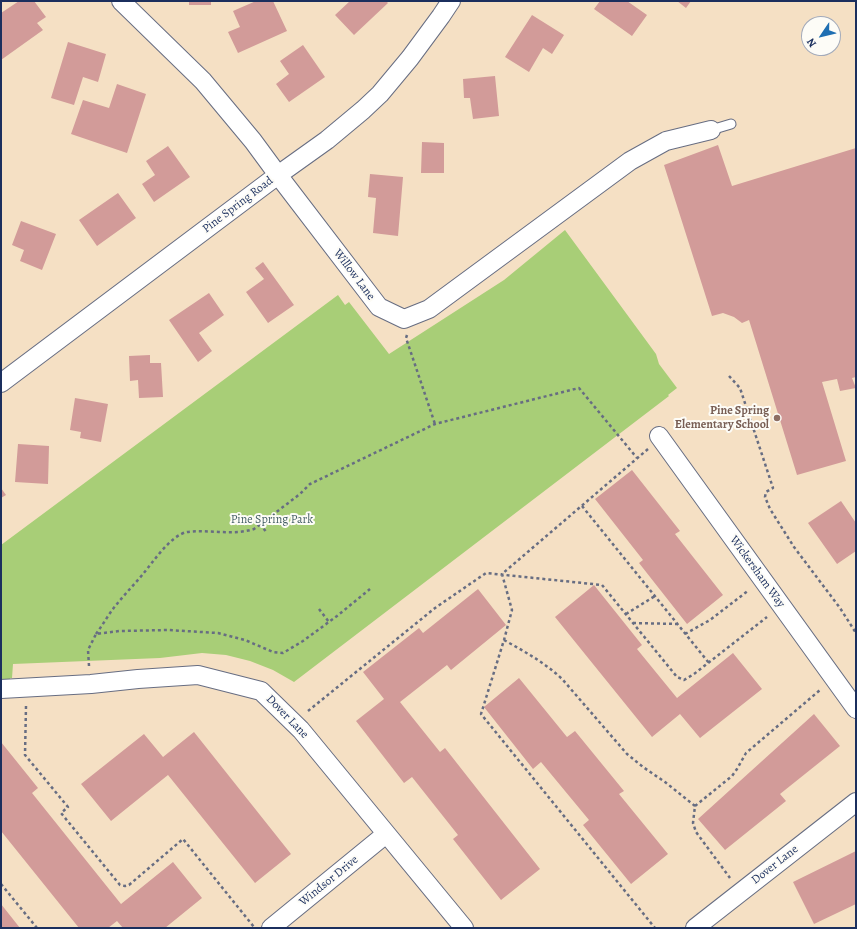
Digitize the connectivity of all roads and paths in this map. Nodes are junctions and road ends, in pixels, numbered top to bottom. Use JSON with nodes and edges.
{"nodes":[{"id":1,"x":121,"y":1,"type":"edge"},
{"id":2,"x":451,"y":1,"type":"edge"},
{"id":3,"x":731,"y":124,"type":"dead end"},
{"id":4,"x":712,"y":130,"type":"joint"},
{"id":5,"x":278,"y":175,"type":"junction"},
{"id":6,"x":404,"y":319,"type":"junction"},
{"id":7,"x":729,"y":376,"type":"dead end"},
{"id":8,"x":1,"y":383,"type":"edge"},
{"id":9,"x":435,"y":424,"type":"junction"},
{"id":10,"x":660,"y":438,"type":"joint"},
{"id":11,"x":637,"y":458,"type":"junction"},
{"id":12,"x":582,"y":506,"type":"junction"},
{"id":13,"x":260,"y":524,"type":"junction"},
{"id":14,"x":267,"y":533,"type":"dead end"},
{"id":15,"x":502,"y":574,"type":"junction"},
{"id":16,"x":762,"y":580,"type":"junction"},
{"id":17,"x":370,"y":589,"type":"dead end"},
{"id":18,"x":655,"y":596,"type":"junction"},
{"id":19,"x":782,"y":606,"type":"junction"},
{"id":20,"x":319,"y":609,"type":"dead end"},
{"id":21,"x":626,"y":614,"type":"junction"},
{"id":22,"x":328,"y":622,"type":"junction"},
{"id":23,"x":632,"y":622,"type":"junction"},
{"id":24,"x":678,"y":624,"type":"junction"},
{"id":25,"x":856,"y":632,"type":"edge"},
{"id":26,"x":96,"y":634,"type":"junction"},
{"id":27,"x":685,"y":634,"type":"junction"},
{"id":28,"x":504,"y":640,"type":"junction"},
{"id":29,"x":709,"y":663,"type":"junction"},
{"id":30,"x":835,"y":679,"type":"junction"},
{"id":31,"x":91,"y":684,"type":"junction"},
{"id":32,"x":26,"y":687,"type":"junction"},
{"id":33,"x":1,"y":689,"type":"edge"},
{"id":34,"x":856,"y":709,"type":"edge"},
{"id":35,"x":294,"y":723,"type":"junction"},
{"id":36,"x":856,"y":802,"type":"edge"},
{"id":37,"x":695,"y":806,"type":"junction"},
{"id":38,"x":386,"y":834,"type":"junction"},
{"id":39,"x":1,"y":884,"type":"edge"},
{"id":40,"x":740,"y":893,"type":"junction"},
{"id":41,"x":37,"y":928,"type":"edge"},
{"id":42,"x":254,"y":928,"type":"edge"},
{"id":43,"x":272,"y":928,"type":"edge"},
{"id":44,"x":464,"y":928,"type":"edge"},
{"id":45,"x":655,"y":928,"type":"edge"},
{"id":46,"x":695,"y":928,"type":"edge"}],
"edges":[{"from":1,"to":5,"type":"street","name":"Willow Lane"},
{"from":2,"to":5,"type":"street","name":"Pine Spring Road"},
{"from":3,"to":4,"type":"lane"},
{"from":4,"to":6,"type":"street"},
{"from":5,"to":6,"type":"street","name":"Willow Lane"},
{"from":5,"to":8,"type":"street","name":"Pine Spring Road"},
{"from":6,"to":9,"type":"path"},
{"from":7,"to":25,"type":"path"},
{"from":9,"to":11,"type":"path"},
{"from":9,"to":13,"type":"path"},
{"from":10,"to":11,"type":"path"},
{"from":10,"to":16,"type":"street","name":"Wickersham Way"},
{"from":11,"to":12,"type":"path"},
{"from":12,"to":15,"type":"path"},
{"from":12,"to":18,"type":"path"},
{"from":13,"to":14,"type":"path"},
{"from":13,"to":26,"type":"path"},
{"from":15,"to":21,"type":"path"},
{"from":15,"to":28,"type":"path"},
{"from":15,"to":35,"type":"path"},
{"from":16,"to":19,"type":"street","name":"Wickersham Way"},
{"from":16,"to":27,"type":"path"},
{"from":17,"to":22,"type":"path"},
{"from":18,"to":21,"type":"path"},
{"from":18,"to":24,"type":"path"},
{"from":19,"to":29,"type":"path"},
{"from":19,"to":30,"type":"street","name":"Wickersham Way"},
{"from":20,"to":22,"type":"path"},
{"from":21,"to":23,"type":"path"},
{"from":22,"to":26,"type":"path"},
{"from":23,"to":24,"type":"path"},
{"from":23,"to":29,"type":"path"},
{"from":24,"to":27,"type":"path"},
{"from":26,"to":31,"type":"path"},
{"from":27,"to":29,"type":"path"},
{"from":28,"to":37,"type":"path"},
{"from":28,"to":45,"type":"path"},
{"from":30,"to":34,"type":"street","name":"Wickersham Way"},
{"from":30,"to":37,"type":"path"},
{"from":31,"to":32,"type":"street","name":"Dover Lane"},
{"from":31,"to":35,"type":"street","name":"Dover Lane"},
{"from":32,"to":33,"type":"street","name":"Dover Lane"},
{"from":32,"to":42,"type":"path"},
{"from":35,"to":38,"type":"street","name":"Dover Lane"},
{"from":36,"to":40,"type":"street","name":"Dover Lane"},
{"from":37,"to":40,"type":"path"},
{"from":38,"to":43,"type":"street","name":"Windsor Drive"},
{"from":38,"to":44,"type":"street","name":"Dover Lane"},
{"from":39,"to":41,"type":"path"},
{"from":40,"to":46,"type":"street","name":"Dover Lane"}]}
